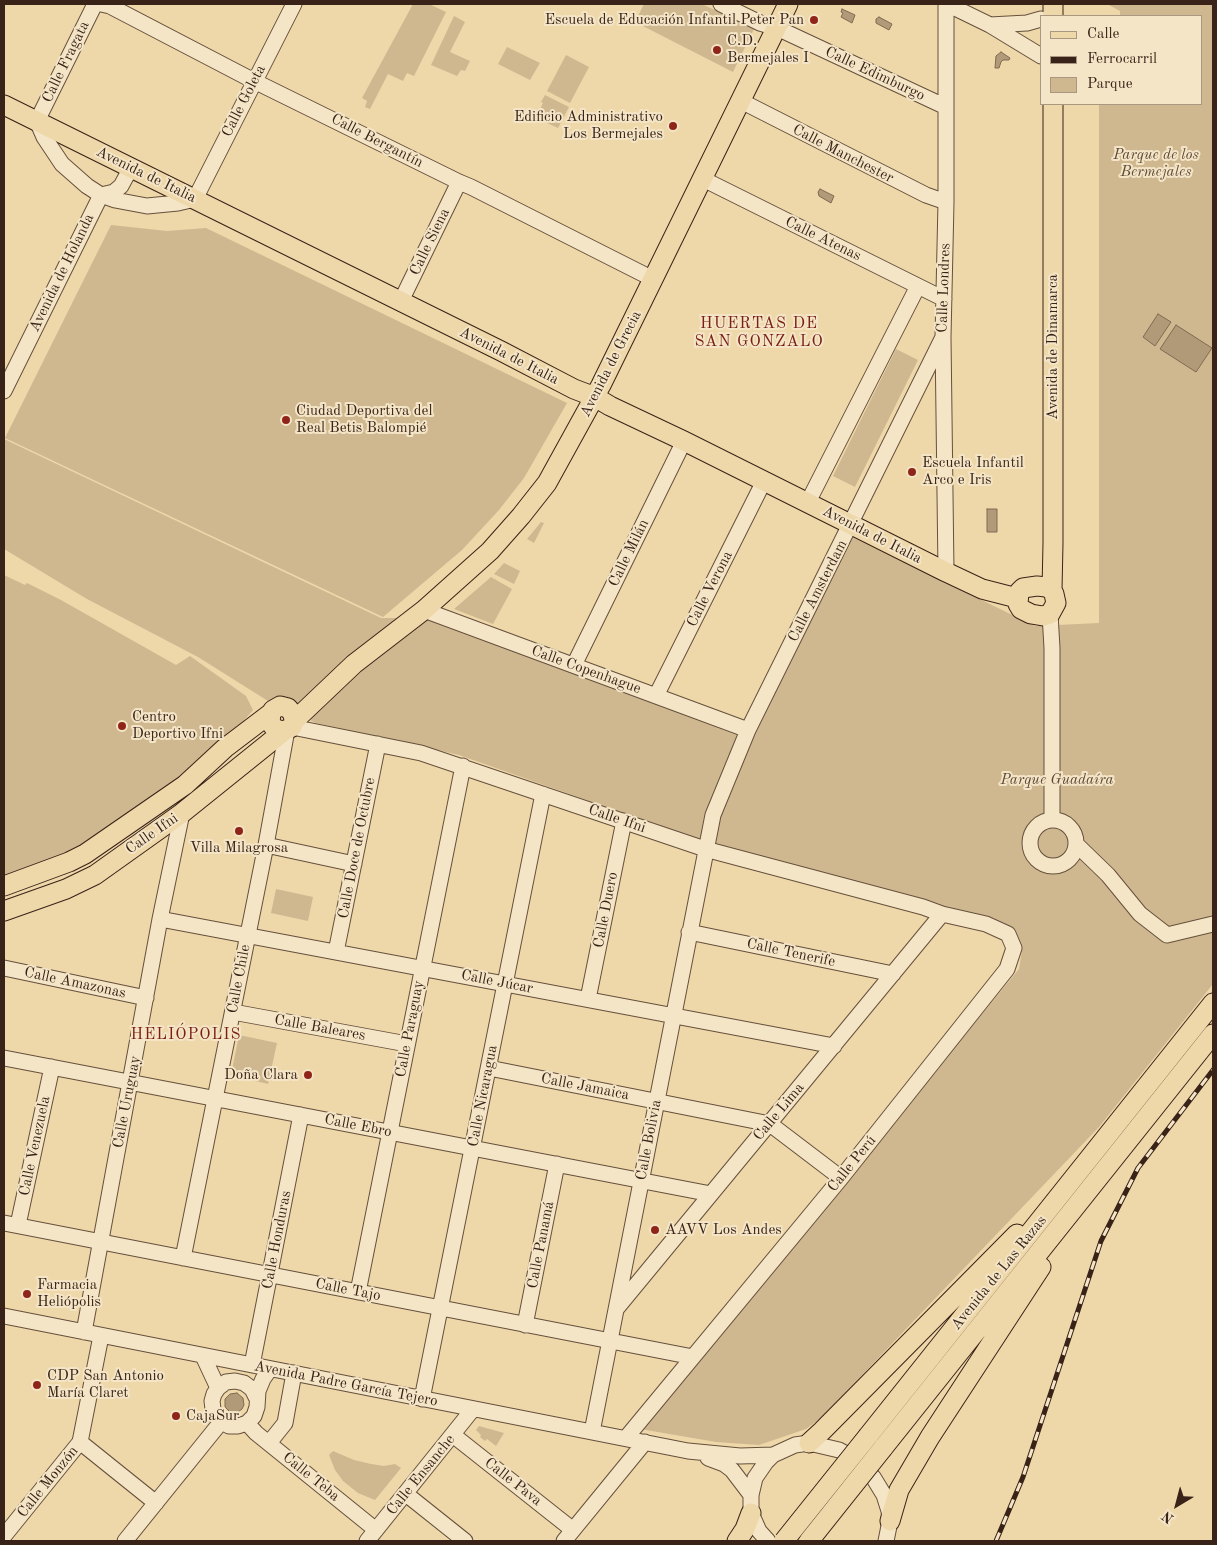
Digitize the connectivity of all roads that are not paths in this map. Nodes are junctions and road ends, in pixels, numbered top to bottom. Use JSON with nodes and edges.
{"nodes":[{"id":1,"x":95,"y":4,"type":"edge"},
{"id":2,"x":101,"y":4,"type":"edge"},
{"id":3,"x":294,"y":4,"type":"edge"},
{"id":4,"x":721,"y":4,"type":"edge"},
{"id":5,"x":788,"y":4,"type":"edge"},
{"id":6,"x":946,"y":4,"type":"edge"},
{"id":7,"x":1040,"y":17,"type":"edge"},
{"id":8,"x":1040,"y":19,"type":"edge"},
{"id":9,"x":990,"y":25,"type":"junction"},
{"id":10,"x":777,"y":28,"type":"junction"},
{"id":11,"x":1019,"y":43,"type":"junction"},
{"id":12,"x":1040,"y":55,"type":"edge"},
{"id":13,"x":254,"y":81,"type":"junction"},
{"id":14,"x":741,"y":101,"type":"junction"},
{"id":15,"x":4,"y":105,"type":"edge"},
{"id":16,"x":1052,"y":105,"type":"edge"},
{"id":17,"x":946,"y":107,"type":"junction"},
{"id":18,"x":37,"y":121,"type":"junction"},
{"id":19,"x":128,"y":166,"type":"junction"},
{"id":20,"x":703,"y":179,"type":"junction"},
{"id":21,"x":459,"y":182,"type":"junction"},
{"id":22,"x":100,"y":195,"type":"junction"},
{"id":23,"x":194,"y":199,"type":"junction"},
{"id":24,"x":946,"y":202,"type":"junction"},
{"id":25,"x":653,"y":279,"type":"junction"},
{"id":26,"x":918,"y":286,"type":"junction"},
{"id":27,"x":944,"y":299,"type":"junction"},
{"id":28,"x":401,"y":301,"type":"junction"},
{"id":29,"x":943,"y":337,"type":"junction"},
{"id":30,"x":4,"y":391,"type":"edge"},
{"id":31,"x":595,"y":397,"type":"junction"},
{"id":32,"x":684,"y":441,"type":"junction"},
{"id":33,"x":764,"y":481,"type":"junction"},
{"id":34,"x":808,"y":502,"type":"junction"},
{"id":35,"x":851,"y":524,"type":"junction"},
{"id":36,"x":946,"y":572,"type":"junction"},
{"id":37,"x":1052,"y":590,"type":"junction"},
{"id":38,"x":1017,"y":598,"type":"junction"},
{"id":39,"x":424,"y":610,"type":"junction"},
{"id":40,"x":1050,"y":614,"type":"junction"},
{"id":41,"x":574,"y":665,"type":"junction"},
{"id":42,"x":656,"y":696,"type":"junction"},
{"id":43,"x":285,"y":721,"type":"junction"},
{"id":44,"x":748,"y":730,"type":"junction"},
{"id":45,"x":378,"y":744,"type":"junction"},
{"id":46,"x":463,"y":766,"type":"junction"},
{"id":47,"x":544,"y":794,"type":"junction"},
{"id":48,"x":182,"y":813,"type":"junction"},
{"id":49,"x":1052,"y":819,"type":"junction"},
{"id":50,"x":624,"y":821,"type":"junction"},
{"id":51,"x":266,"y":845,"type":"junction"},
{"id":52,"x":1077,"y":845,"type":"junction"},
{"id":53,"x":705,"y":849,"type":"junction"},
{"id":54,"x":354,"y":864,"type":"junction"},
{"id":55,"x":4,"y":886,"type":"edge"},
{"id":56,"x":4,"y":911,"type":"edge"},
{"id":57,"x":942,"y":914,"type":"junction"},
{"id":58,"x":160,"y":919,"type":"junction"},
{"id":59,"x":1213,"y":924,"type":"edge"},
{"id":60,"x":689,"y":932,"type":"junction"},
{"id":61,"x":248,"y":936,"type":"junction"},
{"id":62,"x":336,"y":952,"type":"junction"},
{"id":63,"x":4,"y":968,"type":"edge"},
{"id":64,"x":423,"y":968,"type":"junction"},
{"id":65,"x":893,"y":974,"type":"junction"},
{"id":66,"x":505,"y":984,"type":"junction"},
{"id":67,"x":146,"y":998,"type":"junction"},
{"id":68,"x":588,"y":999,"type":"junction"},
{"id":69,"x":1213,"y":1003,"type":"edge"},
{"id":70,"x":233,"y":1012,"type":"junction"},
{"id":71,"x":673,"y":1015,"type":"junction"},
{"id":72,"x":1213,"y":1034,"type":"edge"},
{"id":73,"x":407,"y":1044,"type":"junction"},
{"id":74,"x":834,"y":1046,"type":"junction"},
{"id":75,"x":4,"y":1058,"type":"edge"},
{"id":76,"x":52,"y":1067,"type":"junction"},
{"id":77,"x":489,"y":1068,"type":"junction"},
{"id":78,"x":130,"y":1082,"type":"junction"},
{"id":79,"x":215,"y":1098,"type":"junction"},
{"id":80,"x":656,"y":1101,"type":"junction"},
{"id":81,"x":301,"y":1115,"type":"junction"},
{"id":82,"x":770,"y":1124,"type":"junction"},
{"id":83,"x":390,"y":1132,"type":"junction"},
{"id":84,"x":473,"y":1148,"type":"junction"},
{"id":85,"x":556,"y":1164,"type":"junction"},
{"id":86,"x":1097,"y":1165,"type":"junction"},
{"id":87,"x":840,"y":1178,"type":"junction"},
{"id":88,"x":641,"y":1180,"type":"junction"},
{"id":89,"x":711,"y":1194,"type":"junction"},
{"id":90,"x":11,"y":1224,"type":"edge"},
{"id":91,"x":101,"y":1242,"type":"junction"},
{"id":92,"x":183,"y":1258,"type":"junction"},
{"id":93,"x":270,"y":1275,"type":"junction"},
{"id":94,"x":358,"y":1292,"type":"junction"},
{"id":95,"x":441,"y":1308,"type":"junction"},
{"id":96,"x":615,"y":1311,"type":"junction"},
{"id":97,"x":4,"y":1316,"type":"edge"},
{"id":98,"x":525,"y":1325,"type":"junction"},
{"id":99,"x":84,"y":1332,"type":"junction"},
{"id":100,"x":101,"y":1336,"type":"junction"},
{"id":101,"x":609,"y":1342,"type":"junction"},
{"id":102,"x":203,"y":1356,"type":"junction"},
{"id":103,"x":693,"y":1357,"type":"junction"},
{"id":104,"x":252,"y":1365,"type":"junction"},
{"id":105,"x":270,"y":1369,"type":"junction"},
{"id":106,"x":294,"y":1374,"type":"junction"},
{"id":107,"x":218,"y":1388,"type":"junction"},
{"id":108,"x":256,"y":1397,"type":"junction"},
{"id":109,"x":422,"y":1399,"type":"junction"},
{"id":110,"x":474,"y":1409,"type":"junction"},
{"id":111,"x":221,"y":1422,"type":"junction"},
{"id":112,"x":247,"y":1423,"type":"junction"},
{"id":113,"x":592,"y":1432,"type":"junction"},
{"id":114,"x":453,"y":1435,"type":"junction"},
{"id":115,"x":626,"y":1438,"type":"junction"},
{"id":116,"x":80,"y":1442,"type":"junction"},
{"id":117,"x":645,"y":1442,"type":"junction"},
{"id":118,"x":269,"y":1443,"type":"junction"},
{"id":119,"x":809,"y":1443,"type":"junction"},
{"id":120,"x":688,"y":1450,"type":"junction"},
{"id":121,"x":773,"y":1455,"type":"junction"},
{"id":122,"x":406,"y":1494,"type":"junction"},
{"id":123,"x":156,"y":1503,"type":"junction"},
{"id":124,"x":751,"y":1504,"type":"junction"},
{"id":125,"x":889,"y":1533,"type":"edge"},
{"id":126,"x":4,"y":1536,"type":"edge"},
{"id":127,"x":372,"y":1536,"type":"edge"},
{"id":128,"x":569,"y":1536,"type":"edge"},
{"id":129,"x":125,"y":1541,"type":"edge"},
{"id":130,"x":464,"y":1541,"type":"edge"},
{"id":131,"x":737,"y":1541,"type":"edge"},
{"id":132,"x":768,"y":1541,"type":"edge"},
{"id":133,"x":784,"y":1541,"type":"edge"},
{"id":134,"x":808,"y":1541,"type":"edge"}],
"edges":[{"from":1,"to":18,"type":"street","name":"Calle Fragata"},
{"from":2,"to":13,"type":"street","name":"Calle Bergantín"},
{"from":3,"to":13,"type":"street","name":"Calle Goleta"},
{"from":4,"to":10,"type":"street","name":"Calle Edimburgo"},
{"from":5,"to":10,"type":"main road","name":"Avenida de Grecia"},
{"from":6,"to":9,"type":"street"},
{"from":6,"to":17,"type":"street","name":"Calle Londres"},
{"from":7,"to":9,"type":"street"},
{"from":8,"to":11,"type":"street"},
{"from":9,"to":11,"type":"street"},
{"from":10,"to":14,"type":"main road","name":"Avenida de Grecia"},
{"from":10,"to":17,"type":"street","name":"Calle Edimburgo"},
{"from":11,"to":12,"type":"street"},
{"from":13,"to":21,"type":"street","name":"Calle Bergantín"},
{"from":13,"to":23,"type":"street","name":"Calle Goleta"},
{"from":14,"to":20,"type":"main road","name":"Avenida de Grecia"},
{"from":14,"to":24,"type":"street","name":"Calle Manchester"},
{"from":15,"to":18,"type":"main road","name":"Avenida de Italia"},
{"from":16,"to":37,"type":"main road","name":"Avenida de Dinamarca"},
{"from":17,"to":24,"type":"street","name":"Calle Londres"},
{"from":18,"to":19,"type":"main road","name":"Avenida de Italia"},
{"from":18,"to":22,"type":"street"},
{"from":19,"to":22,"type":"street","name":"Avenida de Holanda"},
{"from":19,"to":23,"type":"main road","name":"Avenida de Italia"},
{"from":20,"to":25,"type":"main road","name":"Avenida de Grecia"},
{"from":20,"to":26,"type":"street","name":"Calle Atenas"},
{"from":21,"to":25,"type":"street","name":"Calle Bergantín"},
{"from":21,"to":28,"type":"street","name":"Calle Siena"},
{"from":22,"to":23,"type":"street"},
{"from":22,"to":30,"type":"street","name":"Avenida de Holanda"},
{"from":23,"to":28,"type":"main road","name":"Avenida de Italia"},
{"from":24,"to":27,"type":"street","name":"Calle Londres"},
{"from":25,"to":31,"type":"main road","name":"Avenida de Grecia"},
{"from":26,"to":27,"type":"street","name":"Calle Atenas"},
{"from":26,"to":34,"type":"street"},
{"from":27,"to":29,"type":"street","name":"Calle Londres"},
{"from":28,"to":31,"type":"main road","name":"Avenida de Italia"},
{"from":29,"to":35,"type":"street","name":"Calle Amsterdam"},
{"from":29,"to":36,"type":"street","name":"Calle Londres"},
{"from":31,"to":32,"type":"main road","name":"Avenida de Italia"},
{"from":31,"to":39,"type":"main road","name":"Avenida de Grecia"},
{"from":32,"to":33,"type":"main road","name":"Avenida de Italia"},
{"from":32,"to":41,"type":"street","name":"Calle Milán"},
{"from":33,"to":34,"type":"main road","name":"Avenida de Italia"},
{"from":33,"to":42,"type":"street","name":"Calle Verona"},
{"from":34,"to":35,"type":"main road","name":"Avenida de Italia"},
{"from":35,"to":36,"type":"main road","name":"Avenida de Italia"},
{"from":35,"to":44,"type":"street","name":"Calle Amsterdam"},
{"from":36,"to":38,"type":"main road","name":"Avenida de Italia"},
{"from":37,"to":38,"type":"main road"},
{"from":37,"to":40,"type":"main road"},
{"from":38,"to":40,"type":"main road"},
{"from":39,"to":41,"type":"street","name":"Calle Copenhague"},
{"from":39,"to":43,"type":"main road","name":"Avenida de Grecia"},
{"from":40,"to":49,"type":"street"},
{"from":41,"to":42,"type":"street","name":"Calle Copenhague"},
{"from":42,"to":44,"type":"street","name":"Calle Copenhague"},
{"from":43,"to":45,"type":"street","name":"Calle Ifni"},
{"from":43,"to":48,"type":"main road","name":"Calle Ifni"},
{"from":43,"to":51,"type":"street","name":"Calle Chile"},
{"from":43,"to":55,"type":"main road","name":"Calle Ifni"},
{"from":44,"to":53,"type":"street","name":"Calle Amsterdam"},
{"from":45,"to":46,"type":"street","name":"Calle Ifni"},
{"from":45,"to":54,"type":"street","name":"Calle Doce de Octubre"},
{"from":46,"to":47,"type":"street","name":"Calle Ifni"},
{"from":46,"to":64,"type":"street","name":"Calle Paraguay"},
{"from":47,"to":50,"type":"street","name":"Calle Ifni"},
{"from":47,"to":66,"type":"street","name":"Calle Nicaragua"},
{"from":48,"to":56,"type":"main road","name":"Calle Ifni"},
{"from":48,"to":58,"type":"street","name":"Calle Uruguay"},
{"from":49,"to":52,"type":"street"},
{"from":49,"to":52,"type":"street"},
{"from":50,"to":53,"type":"street","name":"Calle Ifni"},
{"from":50,"to":68,"type":"street","name":"Calle Duero"},
{"from":51,"to":54,"type":"street"},
{"from":51,"to":61,"type":"street","name":"Calle Chile"},
{"from":52,"to":59,"type":"street"},
{"from":53,"to":57,"type":"street","name":"Calle Ifni"},
{"from":53,"to":60,"type":"street","name":"Calle Bolivia"},
{"from":54,"to":62,"type":"street","name":"Calle Doce de Octubre"},
{"from":57,"to":65,"type":"street","name":"Calle Lima"},
{"from":57,"to":87,"type":"street","name":"Calle Perú"},
{"from":58,"to":61,"type":"street","name":"Calle Júcar"},
{"from":58,"to":67,"type":"street","name":"Calle Uruguay"},
{"from":60,"to":65,"type":"street","name":"Calle Tenerife"},
{"from":60,"to":71,"type":"street","name":"Calle Bolivia"},
{"from":61,"to":62,"type":"street","name":"Calle Júcar"},
{"from":61,"to":70,"type":"street","name":"Calle Chile"},
{"from":62,"to":64,"type":"street","name":"Calle Júcar"},
{"from":63,"to":67,"type":"street","name":"Calle Amazonas"},
{"from":64,"to":66,"type":"street","name":"Calle Júcar"},
{"from":64,"to":73,"type":"street","name":"Calle Paraguay"},
{"from":65,"to":74,"type":"street","name":"Calle Lima"},
{"from":66,"to":68,"type":"street","name":"Calle Júcar"},
{"from":66,"to":77,"type":"street","name":"Calle Nicaragua"},
{"from":67,"to":78,"type":"street","name":"Calle Uruguay"},
{"from":68,"to":71,"type":"street","name":"Calle Júcar"},
{"from":69,"to":86,"type":"main road","name":"Avenida de Las Razas"},
{"from":70,"to":73,"type":"street","name":"Calle Baleares"},
{"from":70,"to":79,"type":"street","name":"Calle Chile"},
{"from":71,"to":74,"type":"street","name":"Calle Júcar"},
{"from":71,"to":80,"type":"street","name":"Calle Bolivia"},
{"from":72,"to":86,"type":"main road","name":"Avenida de Las Razas"},
{"from":73,"to":83,"type":"street","name":"Calle Paraguay"},
{"from":74,"to":82,"type":"street","name":"Calle Lima"},
{"from":75,"to":76,"type":"street","name":"Calle Ebro"},
{"from":76,"to":78,"type":"street","name":"Calle Ebro"},
{"from":76,"to":90,"type":"street","name":"Calle Venezuela"},
{"from":77,"to":80,"type":"street","name":"Calle Jamaica"},
{"from":77,"to":84,"type":"street","name":"Calle Nicaragua"},
{"from":78,"to":79,"type":"street","name":"Calle Ebro"},
{"from":78,"to":91,"type":"street","name":"Calle Uruguay"},
{"from":79,"to":81,"type":"street","name":"Calle Ebro"},
{"from":79,"to":92,"type":"street","name":"Calle Chile"},
{"from":80,"to":82,"type":"street","name":"Calle Jamaica"},
{"from":80,"to":88,"type":"street","name":"Calle Bolivia"},
{"from":81,"to":83,"type":"street","name":"Calle Ebro"},
{"from":81,"to":93,"type":"street","name":"Calle Honduras"},
{"from":82,"to":87,"type":"street","name":"Calle Jamaica"},
{"from":82,"to":89,"type":"street","name":"Calle Lima"},
{"from":83,"to":84,"type":"street","name":"Calle Ebro"},
{"from":83,"to":94,"type":"street","name":"Calle Paraguay"},
{"from":84,"to":85,"type":"street","name":"Calle Ebro"},
{"from":84,"to":95,"type":"street","name":"Calle Nicaragua"},
{"from":85,"to":88,"type":"street","name":"Calle Ebro"},
{"from":85,"to":98,"type":"street","name":"Calle Panamá"},
{"from":86,"to":119,"type":"main road"},
{"from":86,"to":125,"type":"main road"},
{"from":86,"to":133,"type":"main road","name":"Avenida de Las Razas","bridge":true},
{"from":86,"to":134,"type":"main road","name":"Avenida de Las Razas","bridge":true},
{"from":87,"to":103,"type":"street","name":"Calle Perú"},
{"from":88,"to":89,"type":"street","name":"Calle Ebro"},
{"from":88,"to":96,"type":"street","name":"Calle Bolivia"},
{"from":89,"to":96,"type":"street","name":"Calle Lima"},
{"from":90,"to":91,"type":"street","name":"Calle Tajo"},
{"from":91,"to":92,"type":"street","name":"Calle Tajo"},
{"from":91,"to":99,"type":"street","name":"Calle Uruguay"},
{"from":92,"to":93,"type":"street","name":"Calle Tajo"},
{"from":93,"to":94,"type":"street","name":"Calle Tajo"},
{"from":93,"to":104,"type":"street","name":"Calle Honduras"},
{"from":94,"to":95,"type":"street","name":"Calle Tajo"},
{"from":95,"to":98,"type":"street","name":"Calle Tajo"},
{"from":95,"to":109,"type":"street","name":"Calle Nicaragua"},
{"from":96,"to":101,"type":"street","name":"Calle Bolivia"},
{"from":97,"to":99,"type":"street","name":"Avenida Padre García Tejero"},
{"from":98,"to":101,"type":"street","name":"Calle Tajo"},
{"from":99,"to":100,"type":"street","name":"Avenida Padre García Tejero"},
{"from":100,"to":102,"type":"street","name":"Avenida Padre García Tejero"},
{"from":100,"to":116,"type":"street","name":"Calle Monzón"},
{"from":101,"to":103,"type":"street","name":"Calle Tajo"},
{"from":101,"to":113,"type":"street","name":"Calle Bolivia"},
{"from":102,"to":104,"type":"street","name":"Avenida Padre García Tejero"},
{"from":102,"to":107,"type":"street"},
{"from":103,"to":115,"type":"street","name":"Calle Perú"},
{"from":104,"to":105,"type":"street","name":"Avenida Padre García Tejero"},
{"from":105,"to":106,"type":"street","name":"Avenida Padre García Tejero"},
{"from":105,"to":108,"type":"street"},
{"from":106,"to":109,"type":"street","name":"Avenida Padre García Tejero"},
{"from":106,"to":118,"type":"street"},
{"from":107,"to":108,"type":"street"},
{"from":107,"to":111,"type":"street"},
{"from":108,"to":112,"type":"street"},
{"from":109,"to":110,"type":"street","name":"Avenida Padre García Tejero"},
{"from":110,"to":113,"type":"street","name":"Avenida Padre García Tejero"},
{"from":110,"to":114,"type":"street","name":"Calle Ensanche"},
{"from":111,"to":112,"type":"street"},
{"from":111,"to":123,"type":"street"},
{"from":112,"to":118,"type":"street","name":"Calle Teba"},
{"from":113,"to":115,"type":"street","name":"Avenida Padre García Tejero"},
{"from":114,"to":122,"type":"street","name":"Calle Ensanche"},
{"from":114,"to":128,"type":"street","name":"Calle Pava"},
{"from":115,"to":117,"type":"street","name":"Avenida Padre García Tejero"},
{"from":116,"to":123,"type":"street"},
{"from":116,"to":126,"type":"street","name":"Calle Monzón"},
{"from":117,"to":120,"type":"street","name":"Avenida Padre García Tejero"},
{"from":117,"to":128,"type":"street"},
{"from":118,"to":127,"type":"street","name":"Calle Teba"},
{"from":119,"to":121,"type":"street"},
{"from":119,"to":125,"type":"street"},
{"from":120,"to":121,"type":"street","name":"Avenida Padre García Tejero"},
{"from":120,"to":124,"type":"street","name":"Avenida Padre García Tejero"},
{"from":121,"to":124,"type":"street"},
{"from":122,"to":127,"type":"street","name":"Calle Ensanche"},
{"from":122,"to":130,"type":"street"},
{"from":123,"to":129,"type":"street"},
{"from":124,"to":131,"type":"main road"},
{"from":124,"to":132,"type":"street","name":"Avenida Padre García Tejero"}]}
